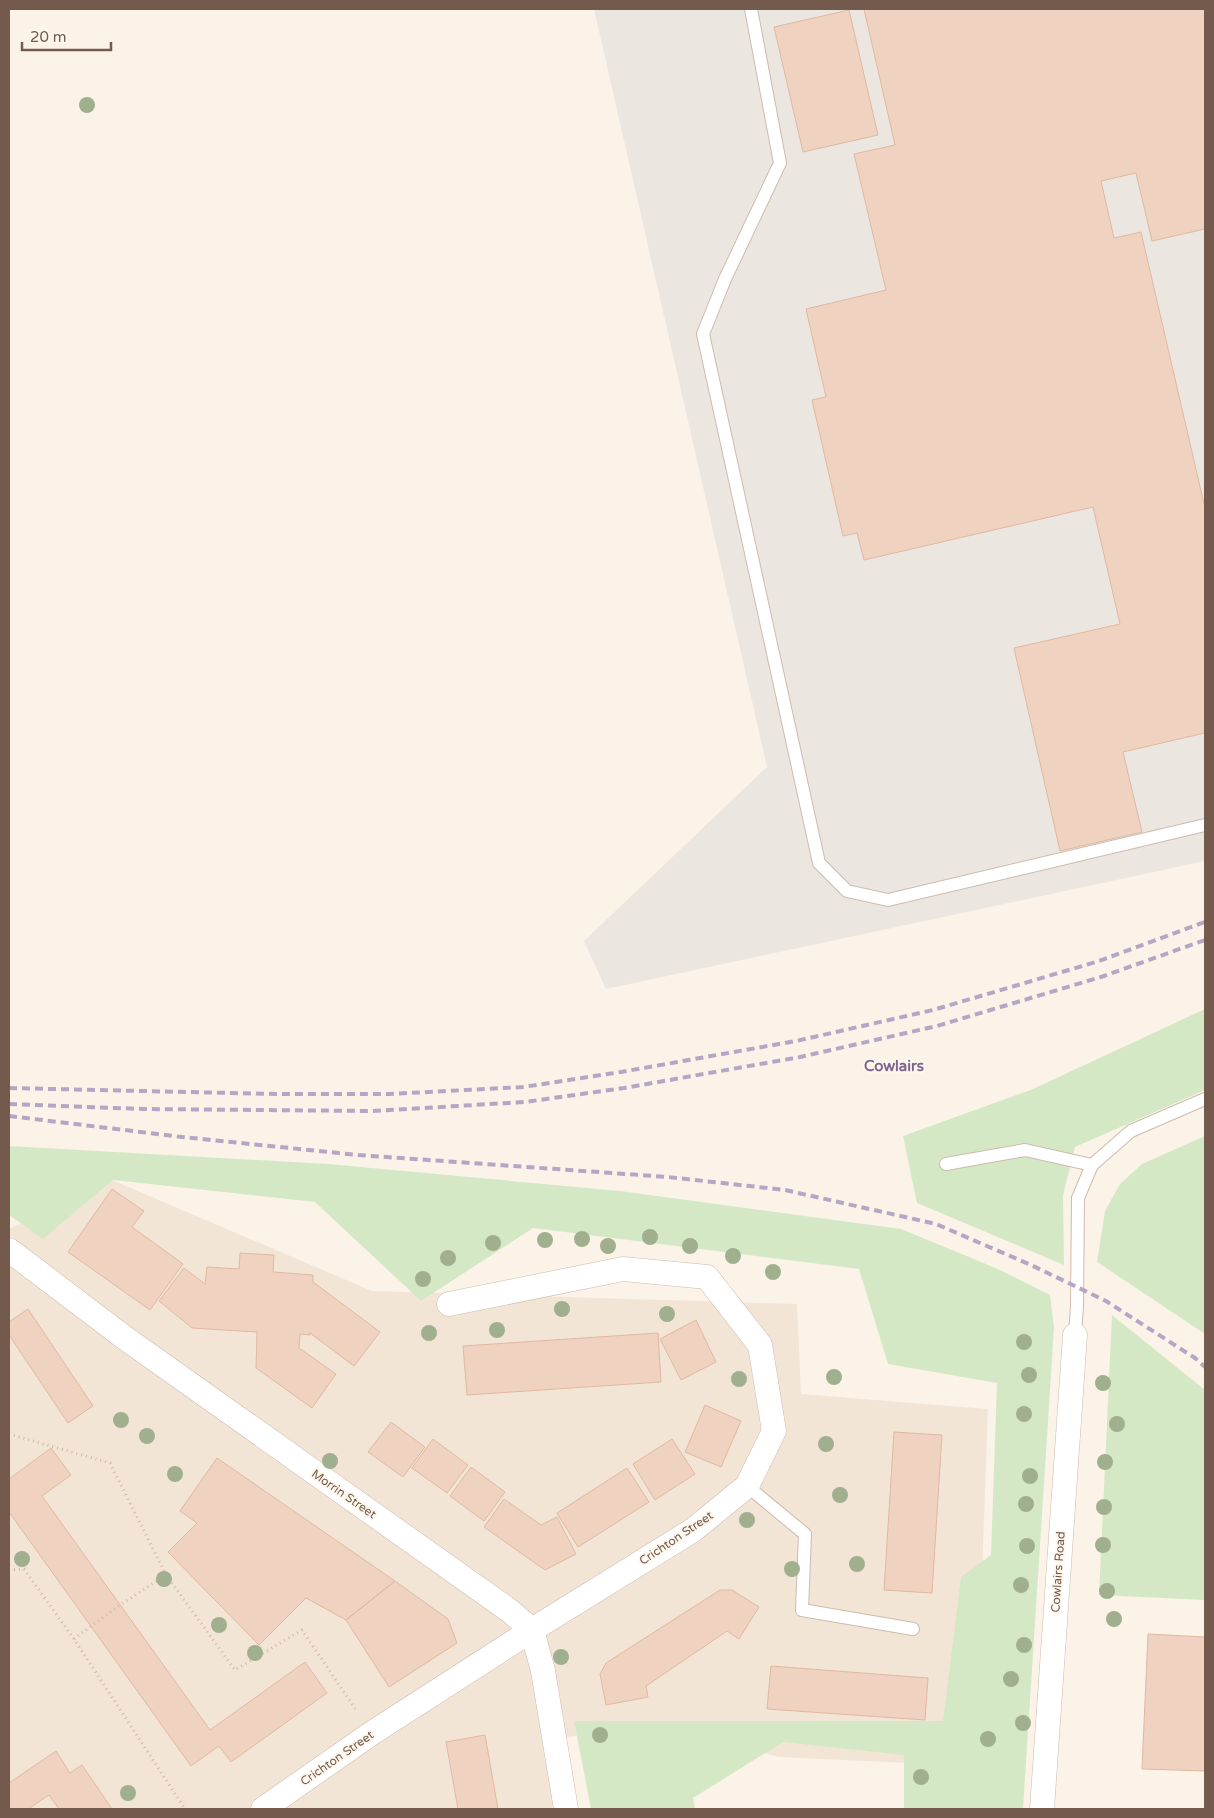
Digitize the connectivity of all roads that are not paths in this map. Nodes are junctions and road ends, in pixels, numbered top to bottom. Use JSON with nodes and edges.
{"nodes":[{"id":1,"x":751,"y":9,"type":"edge"},
{"id":2,"x":1205,"y":825,"type":"edge"},
{"id":3,"x":1205,"y":1099,"type":"edge"},
{"id":4,"x":946,"y":1164,"type":"dead end"},
{"id":5,"x":1092,"y":1165,"type":"junction"},
{"id":6,"x":9,"y":1250,"type":"edge"},
{"id":7,"x":449,"y":1304,"type":"dead end"},
{"id":8,"x":1075,"y":1335,"type":"joint"},
{"id":9,"x":747,"y":1486,"type":"junction"},
{"id":10,"x":913,"y":1629,"type":"dead end"},
{"id":11,"x":532,"y":1630,"type":"junction"},
{"id":12,"x":263,"y":1809,"type":"edge"},
{"id":13,"x":566,"y":1809,"type":"edge"},
{"id":14,"x":1042,"y":1809,"type":"edge"}],
"edges":[{"from":1,"to":2,"type":"lane"},
{"from":3,"to":5,"type":"lane"},
{"from":4,"to":5,"type":"lane"},
{"from":5,"to":8,"type":"lane"},
{"from":6,"to":11,"type":"street","name":"Morrin Street"},
{"from":7,"to":9,"type":"street","name":"Crichton Street"},
{"from":8,"to":14,"type":"street","name":"Cowlairs Road"},
{"from":9,"to":10,"type":"lane"},
{"from":9,"to":11,"type":"street","name":"Crichton Street"},
{"from":11,"to":12,"type":"street","name":"Crichton Street"},
{"from":11,"to":13,"type":"street"}]}
